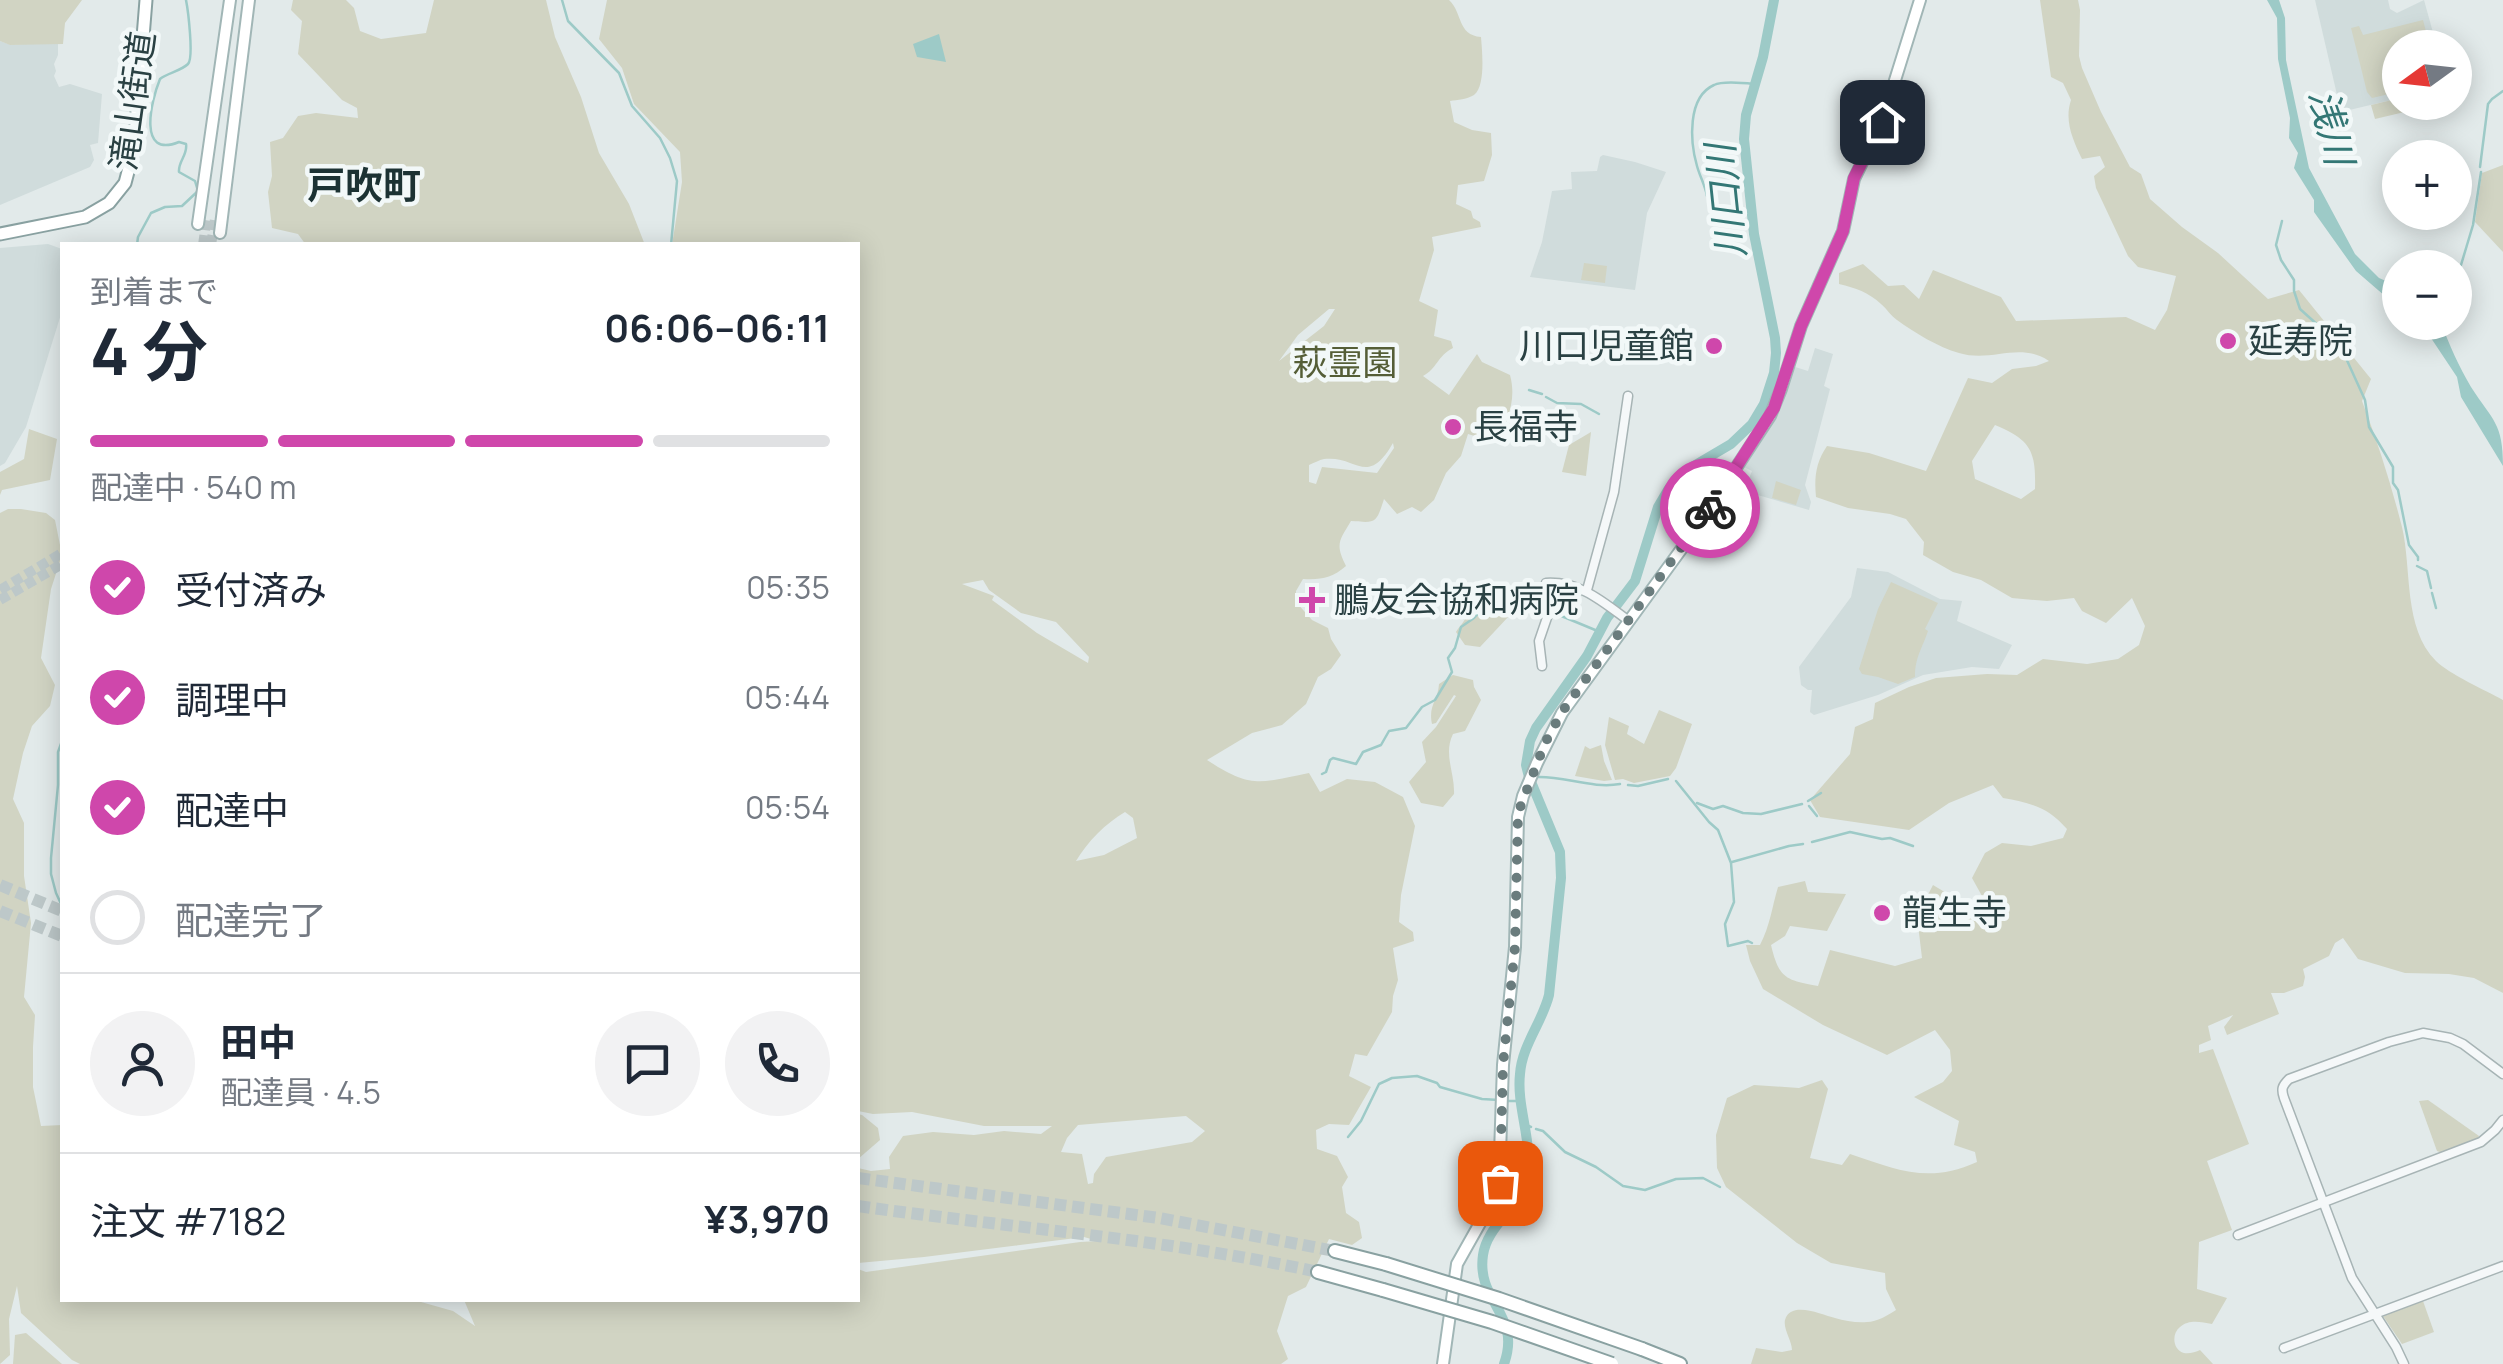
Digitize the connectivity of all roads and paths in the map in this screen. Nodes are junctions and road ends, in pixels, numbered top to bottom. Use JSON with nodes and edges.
{"nodes":[{"id":1,"x":146,"y":0,"type":"edge"},
{"id":2,"x":239,"y":0,"type":"edge"},
{"id":3,"x":1920,"y":0,"type":"edge"},
{"id":4,"x":220,"y":232,"type":"tunnel mouth"},
{"id":5,"x":0,"y":234,"type":"edge"},
{"id":6,"x":1628,"y":396,"type":"dead end"},
{"id":7,"x":1587,"y":590,"type":"junction"},
{"id":8,"x":1629,"y":621,"type":"junction"},
{"id":9,"x":1542,"y":666,"type":"dead end"},
{"id":10,"x":2503,"y":1074,"type":"edge"},
{"id":11,"x":2503,"y":1120,"type":"edge"},
{"id":12,"x":2324,"y":1202,"type":"junction"},
{"id":13,"x":2238,"y":1235,"type":"dead end"},
{"id":14,"x":1335,"y":1251,"type":"tunnel mouth"},
{"id":15,"x":2503,"y":1266,"type":"edge"},
{"id":16,"x":1318,"y":1272,"type":"tunnel mouth"},
{"id":17,"x":2375,"y":1314,"type":"junction"},
{"id":18,"x":2284,"y":1348,"type":"dead end"},
{"id":19,"x":1443,"y":1364,"type":"edge"},
{"id":20,"x":1612,"y":1364,"type":"edge"},
{"id":21,"x":1680,"y":1364,"type":"edge"},
{"id":22,"x":2404,"y":1364,"type":"edge"}],
"edges":[{"from":1,"to":5,"type":"highway","name":"滝山街道"},
{"from":2,"to":2,"type":"main road"},
{"from":2,"to":4,"type":"main road"},
{"from":3,"to":8,"type":"main road"},
{"from":6,"to":7,"type":"street"},
{"from":7,"to":8,"type":"street"},
{"from":7,"to":9,"type":"street"},
{"from":8,"to":19,"type":"main road"},
{"from":10,"to":12,"type":"street"},
{"from":11,"to":12,"type":"street"},
{"from":12,"to":13,"type":"street"},
{"from":12,"to":17,"type":"street"},
{"from":14,"to":21,"type":"highway","bridge":true},
{"from":15,"to":17,"type":"street"},
{"from":16,"to":20,"type":"highway","bridge":true},
{"from":17,"to":18,"type":"street"},
{"from":17,"to":22,"type":"street"}]}
